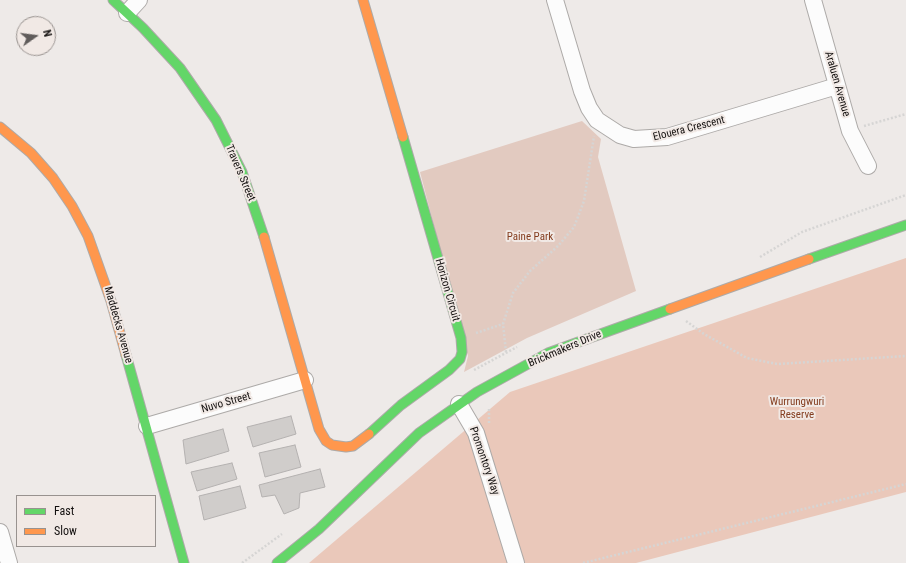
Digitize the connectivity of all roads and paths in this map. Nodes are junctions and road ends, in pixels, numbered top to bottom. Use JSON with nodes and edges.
{"nodes":[{"id":1,"x":113,"y":0,"type":"edge"},
{"id":2,"x":139,"y":0,"type":"edge"},
{"id":3,"x":363,"y":0,"type":"edge"},
{"id":4,"x":555,"y":0,"type":"edge"},
{"id":5,"x":813,"y":0,"type":"edge"},
{"id":6,"x":127,"y":13,"type":"junction"},
{"id":7,"x":837,"y":86,"type":"junction"},
{"id":8,"x":906,"y":114,"type":"edge"},
{"id":9,"x":597,"y":120,"type":"junction"},
{"id":10,"x":0,"y":127,"type":"edge"},
{"id":11,"x":850,"y":130,"type":"junction"},
{"id":12,"x":868,"y":166,"type":"dead end"},
{"id":13,"x":906,"y":225,"type":"edge"},
{"id":14,"x":679,"y":306,"type":"junction"},
{"id":15,"x":503,"y":324,"type":"junction"},
{"id":16,"x":461,"y":338,"type":"junction"},
{"id":17,"x":506,"y":352,"type":"dead end"},
{"id":18,"x":906,"y":356,"type":"edge"},
{"id":19,"x":305,"y":380,"type":"junction"},
{"id":20,"x":459,"y":404,"type":"junction"},
{"id":21,"x":147,"y":426,"type":"junction"},
{"id":22,"x":906,"y":484,"type":"edge"},
{"id":23,"x":503,"y":521,"type":"junction"},
{"id":24,"x":0,"y":532,"type":"edge"},
{"id":25,"x":182,"y":551,"type":"junction"},
{"id":26,"x":9,"y":563,"type":"edge"},
{"id":27,"x":184,"y":563,"type":"edge"},
{"id":28,"x":189,"y":563,"type":"edge"},
{"id":29,"x":277,"y":563,"type":"edge"},
{"id":30,"x":511,"y":563,"type":"edge"},
{"id":31,"x":516,"y":563,"type":"edge"},
{"id":32,"x":583,"y":563,"type":"edge"}],
"edges":[{"from":1,"to":6,"type":"street","name":"Travers Street"},
{"from":2,"to":6,"type":"street"},
{"from":3,"to":16,"type":"street","name":"Horizon Circuit"},
{"from":4,"to":9,"type":"street","name":"Elouera Crescent"},
{"from":5,"to":7,"type":"street","name":"Araluen Avenue"},
{"from":6,"to":19,"type":"street","name":"Travers Street"},
{"from":7,"to":9,"type":"street","name":"Elouera Crescent"},
{"from":7,"to":11,"type":"street","name":"Araluen Avenue"},
{"from":8,"to":11,"type":"path"},
{"from":9,"to":15,"type":"path"},
{"from":10,"to":21,"type":"street","name":"Maddecks Avenue"},
{"from":11,"to":12,"type":"street","name":"Araluen Avenue"},
{"from":13,"to":14,"type":"street","name":"Brickmakers Drive"},
{"from":14,"to":18,"type":"path"},
{"from":14,"to":20,"type":"street","name":"Brickmakers Drive"},
{"from":15,"to":16,"type":"path"},
{"from":15,"to":17,"type":"path"},
{"from":16,"to":19,"type":"street","name":"Horizon Circuit"},
{"from":19,"to":21,"type":"street","name":"Nuvo Street"},
{"from":20,"to":23,"type":"street","name":"Promontory Way"},
{"from":20,"to":29,"type":"street","name":"Brickmakers Drive"},
{"from":21,"to":25,"type":"street","name":"Maddecks Avenue"},
{"from":22,"to":32,"type":"path"},
{"from":23,"to":30,"type":"street","name":"Promontory Way"},
{"from":23,"to":31,"type":"street","name":"Promontory Way"},
{"from":24,"to":26,"type":"street"},
{"from":25,"to":27,"type":"street","name":"Maddecks Avenue"},
{"from":25,"to":28,"type":"street","name":"Maddecks Avenue"}]}
